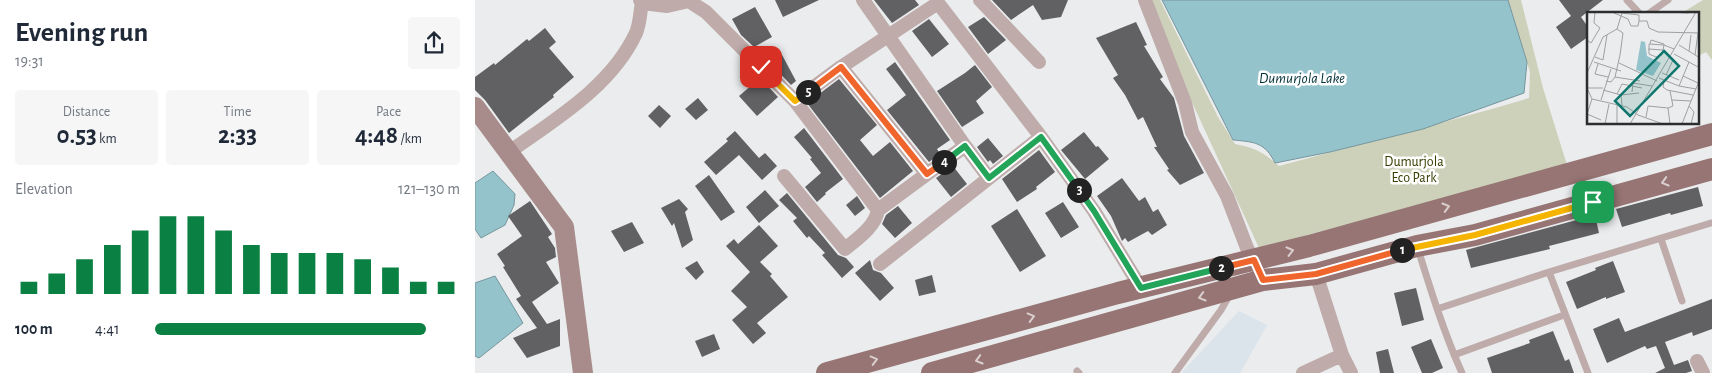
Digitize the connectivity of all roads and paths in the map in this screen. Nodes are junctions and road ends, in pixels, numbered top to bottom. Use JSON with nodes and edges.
{"nodes":[{"id":1,"x":863,"y":0,"type":"edge"},
{"id":2,"x":980,"y":0,"type":"edge"},
{"id":3,"x":1145,"y":0,"type":"edge"},
{"id":4,"x":1627,"y":0,"type":"edge"},
{"id":5,"x":1668,"y":0,"type":"edge"},
{"id":6,"x":641,"y":2,"type":"edge"},
{"id":7,"x":1638,"y":12,"type":"edge"},
{"id":8,"x":1651,"y":12,"type":"edge"},
{"id":9,"x":888,"y":36,"type":"junction"},
{"id":10,"x":1039,"y":62,"type":"dead end"},
{"id":11,"x":841,"y":67,"type":"junction"},
{"id":12,"x":795,"y":101,"type":"junction"},
{"id":13,"x":475,"y":107,"type":"edge"},
{"id":14,"x":1712,"y":134,"type":"edge"},
{"id":15,"x":1041,"y":137,"type":"junction"},
{"id":16,"x":965,"y":146,"type":"junction"},
{"id":17,"x":508,"y":153,"type":"junction"},
{"id":18,"x":1712,"y":169,"type":"edge"},
{"id":19,"x":927,"y":174,"type":"junction"},
{"id":20,"x":784,"y":176,"type":"dead end"},
{"id":21,"x":989,"y":178,"type":"junction"},
{"id":22,"x":878,"y":210,"type":"junction"},
{"id":23,"x":1711,"y":223,"type":"edge"},
{"id":24,"x":1661,"y":238,"type":"junction"},
{"id":25,"x":1417,"y":246,"type":"junction"},
{"id":26,"x":1254,"y":260,"type":"junction"},
{"id":27,"x":880,"y":264,"type":"dead end"},
{"id":28,"x":1549,"y":272,"type":"junction"},
{"id":29,"x":1316,"y":274,"type":"junction"},
{"id":30,"x":1263,"y":280,"type":"junction"},
{"id":31,"x":1141,"y":288,"type":"junction"},
{"id":32,"x":1233,"y":289,"type":"junction"},
{"id":33,"x":1682,"y":301,"type":"dead end"},
{"id":34,"x":1437,"y":309,"type":"junction"},
{"id":35,"x":1565,"y":315,"type":"junction"},
{"id":36,"x":1342,"y":355,"type":"junction"},
{"id":37,"x":1454,"y":355,"type":"junction"},
{"id":38,"x":583,"y":373,"type":"edge"},
{"id":39,"x":827,"y":373,"type":"edge"},
{"id":40,"x":932,"y":373,"type":"edge"},
{"id":41,"x":1175,"y":373,"type":"edge"},
{"id":42,"x":1303,"y":373,"type":"edge"},
{"id":43,"x":1351,"y":373,"type":"edge"},
{"id":44,"x":1462,"y":373,"type":"edge"},
{"id":45,"x":1588,"y":373,"type":"edge"}],
"edges":[{"from":1,"to":9,"type":"street"},
{"from":2,"to":10,"type":"street"},
{"from":3,"to":26,"type":"street"},
{"from":4,"to":7,"type":"lane"},
{"from":5,"to":8,"type":"lane"},
{"from":6,"to":12,"type":"street"},
{"from":6,"to":17,"type":"street"},
{"from":9,"to":11,"type":"street"},
{"from":9,"to":15,"type":"street"},
{"from":9,"to":16,"type":"street"},
{"from":11,"to":12,"type":"street"},
{"from":11,"to":19,"type":"street"},
{"from":12,"to":22,"type":"street"},
{"from":13,"to":17,"type":"main road"},
{"from":26,"to":14,"type":"main road","one_way":true},
{"from":15,"to":21,"type":"street"},
{"from":15,"to":31,"type":"street"},
{"from":16,"to":19,"type":"street"},
{"from":16,"to":21,"type":"street"},
{"from":17,"to":38,"type":"main road"},
{"from":18,"to":25,"type":"main road","one_way":true},
{"from":19,"to":22,"type":"street"},
{"from":20,"to":22,"type":"street"},
{"from":21,"to":27,"type":"street"},
{"from":23,"to":24,"type":"lane"},
{"from":24,"to":28,"type":"lane"},
{"from":24,"to":33,"type":"lane"},
{"from":25,"to":29,"type":"main road"},
{"from":25,"to":34,"type":"lane"},
{"from":26,"to":30,"type":"street"},
{"from":26,"to":31,"type":"main road"},
{"from":28,"to":34,"type":"lane"},
{"from":28,"to":35,"type":"lane"},
{"from":29,"to":30,"type":"main road"},
{"from":29,"to":36,"type":"street"},
{"from":30,"to":32,"type":"main road"},
{"from":39,"to":31,"type":"main road","one_way":true},
{"from":32,"to":40,"type":"main road","one_way":true},
{"from":32,"to":41,"type":"lane"},
{"from":34,"to":37,"type":"lane"},
{"from":35,"to":37,"type":"lane"},
{"from":35,"to":45,"type":"lane"},
{"from":36,"to":42,"type":"street"},
{"from":36,"to":43,"type":"street"},
{"from":37,"to":44,"type":"lane"}]}
